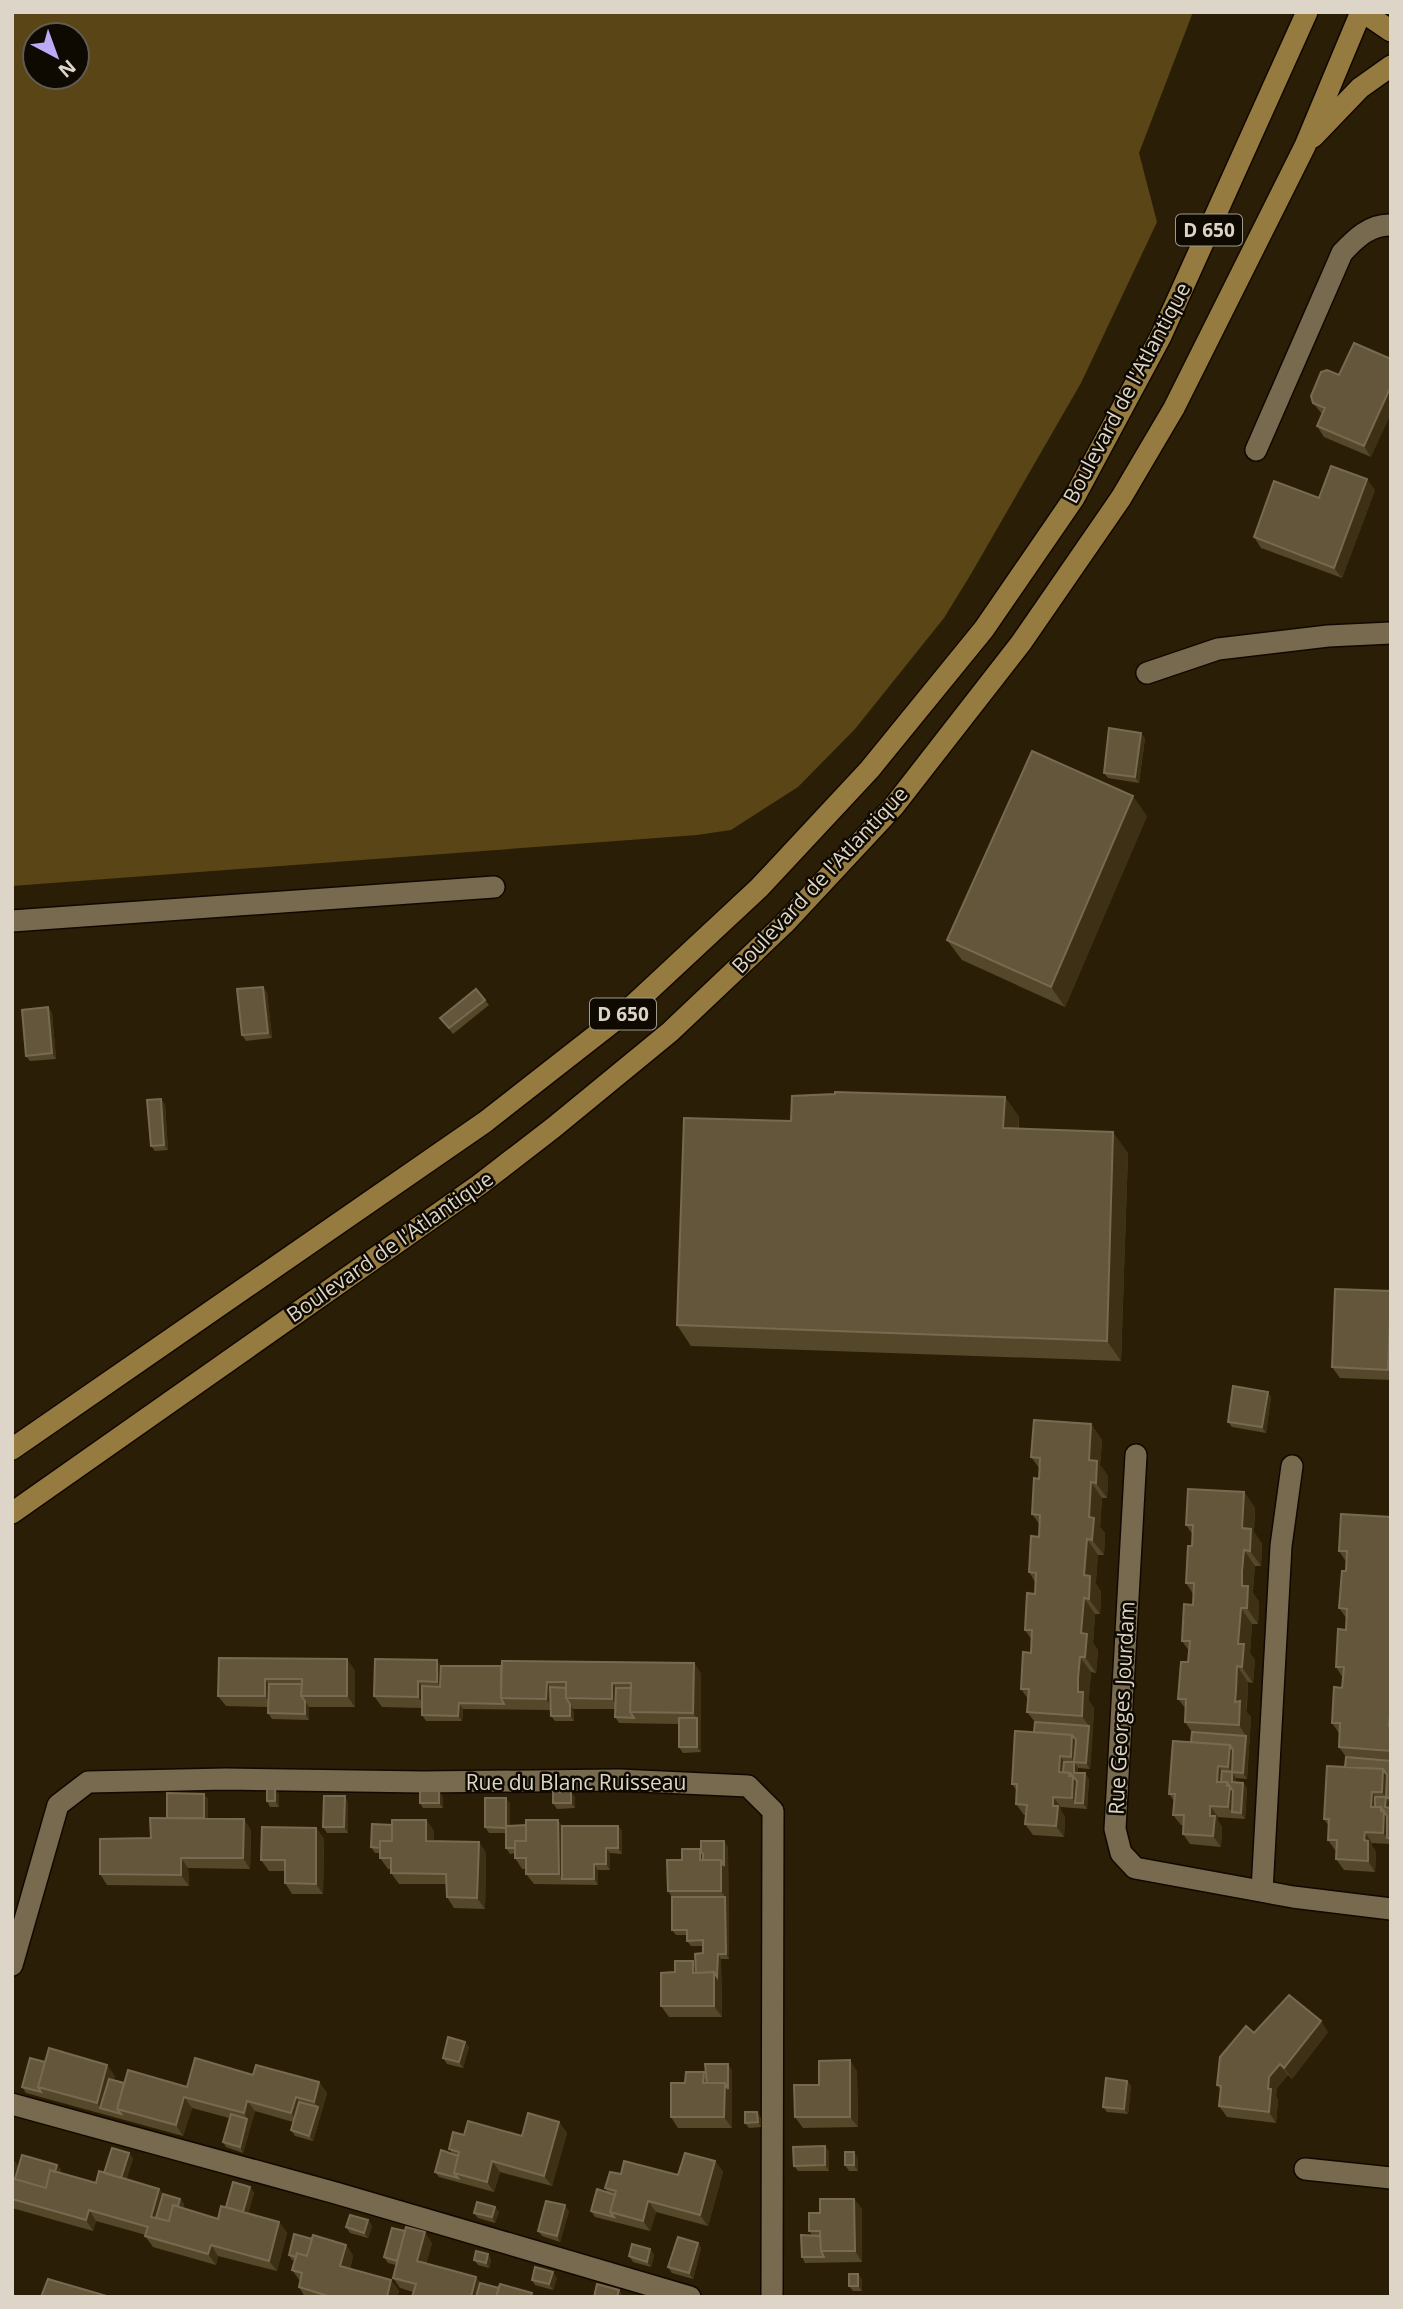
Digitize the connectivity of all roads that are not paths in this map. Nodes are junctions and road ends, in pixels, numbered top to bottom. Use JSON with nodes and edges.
{"nodes":[{"id":1,"x":1307,"y":12,"type":"edge"},
{"id":2,"x":1362,"y":12,"type":"edge"},
{"id":3,"x":1391,"y":31,"type":"edge"},
{"id":4,"x":1391,"y":66,"type":"edge"},
{"id":5,"x":1305,"y":146,"type":"junction"},
{"id":6,"x":1391,"y":225,"type":"edge"},
{"id":7,"x":1256,"y":450,"type":"dead end"},
{"id":8,"x":1391,"y":633,"type":"edge"},
{"id":9,"x":1147,"y":673,"type":"dead end"},
{"id":10,"x":494,"y":887,"type":"dead end"},
{"id":11,"x":12,"y":921,"type":"edge"},
{"id":12,"x":12,"y":1449,"type":"edge"},
{"id":13,"x":1136,"y":1455,"type":"dead end"},
{"id":14,"x":1292,"y":1465,"type":"dead end"},
{"id":15,"x":12,"y":1513,"type":"edge"},
{"id":16,"x":1262,"y":1891,"type":"junction"},
{"id":17,"x":1391,"y":1909,"type":"edge"},
{"id":18,"x":12,"y":1965,"type":"edge"},
{"id":19,"x":12,"y":2104,"type":"edge"},
{"id":20,"x":1305,"y":2169,"type":"dead end"},
{"id":21,"x":1391,"y":2178,"type":"edge"},
{"id":22,"x":690,"y":2297,"type":"edge"},
{"id":23,"x":772,"y":2297,"type":"edge"}],
"edges":[{"from":1,"to":12,"type":"main road","name":"Boulevard de l'Atlantique","number":"D 650"},
{"from":2,"to":3,"type":"main road"},
{"from":2,"to":5,"type":"main road","name":"Boulevard de l'Atlantique","number":"D 650"},
{"from":4,"to":5,"type":"main road"},
{"from":5,"to":15,"type":"main road","name":"Boulevard de l'Atlantique","number":"D 650"},
{"from":6,"to":7,"type":"street"},
{"from":8,"to":9,"type":"street"},
{"from":10,"to":11,"type":"street"},
{"from":13,"to":16,"type":"street","name":"Rue Georges Jourdam"},
{"from":14,"to":16,"type":"street"},
{"from":16,"to":17,"type":"street","name":"Rue Georges Jourdam"},
{"from":18,"to":23,"type":"street","name":"Rue du Blanc Ruisseau"},
{"from":19,"to":22,"type":"street"},
{"from":20,"to":21,"type":"street"}]}
